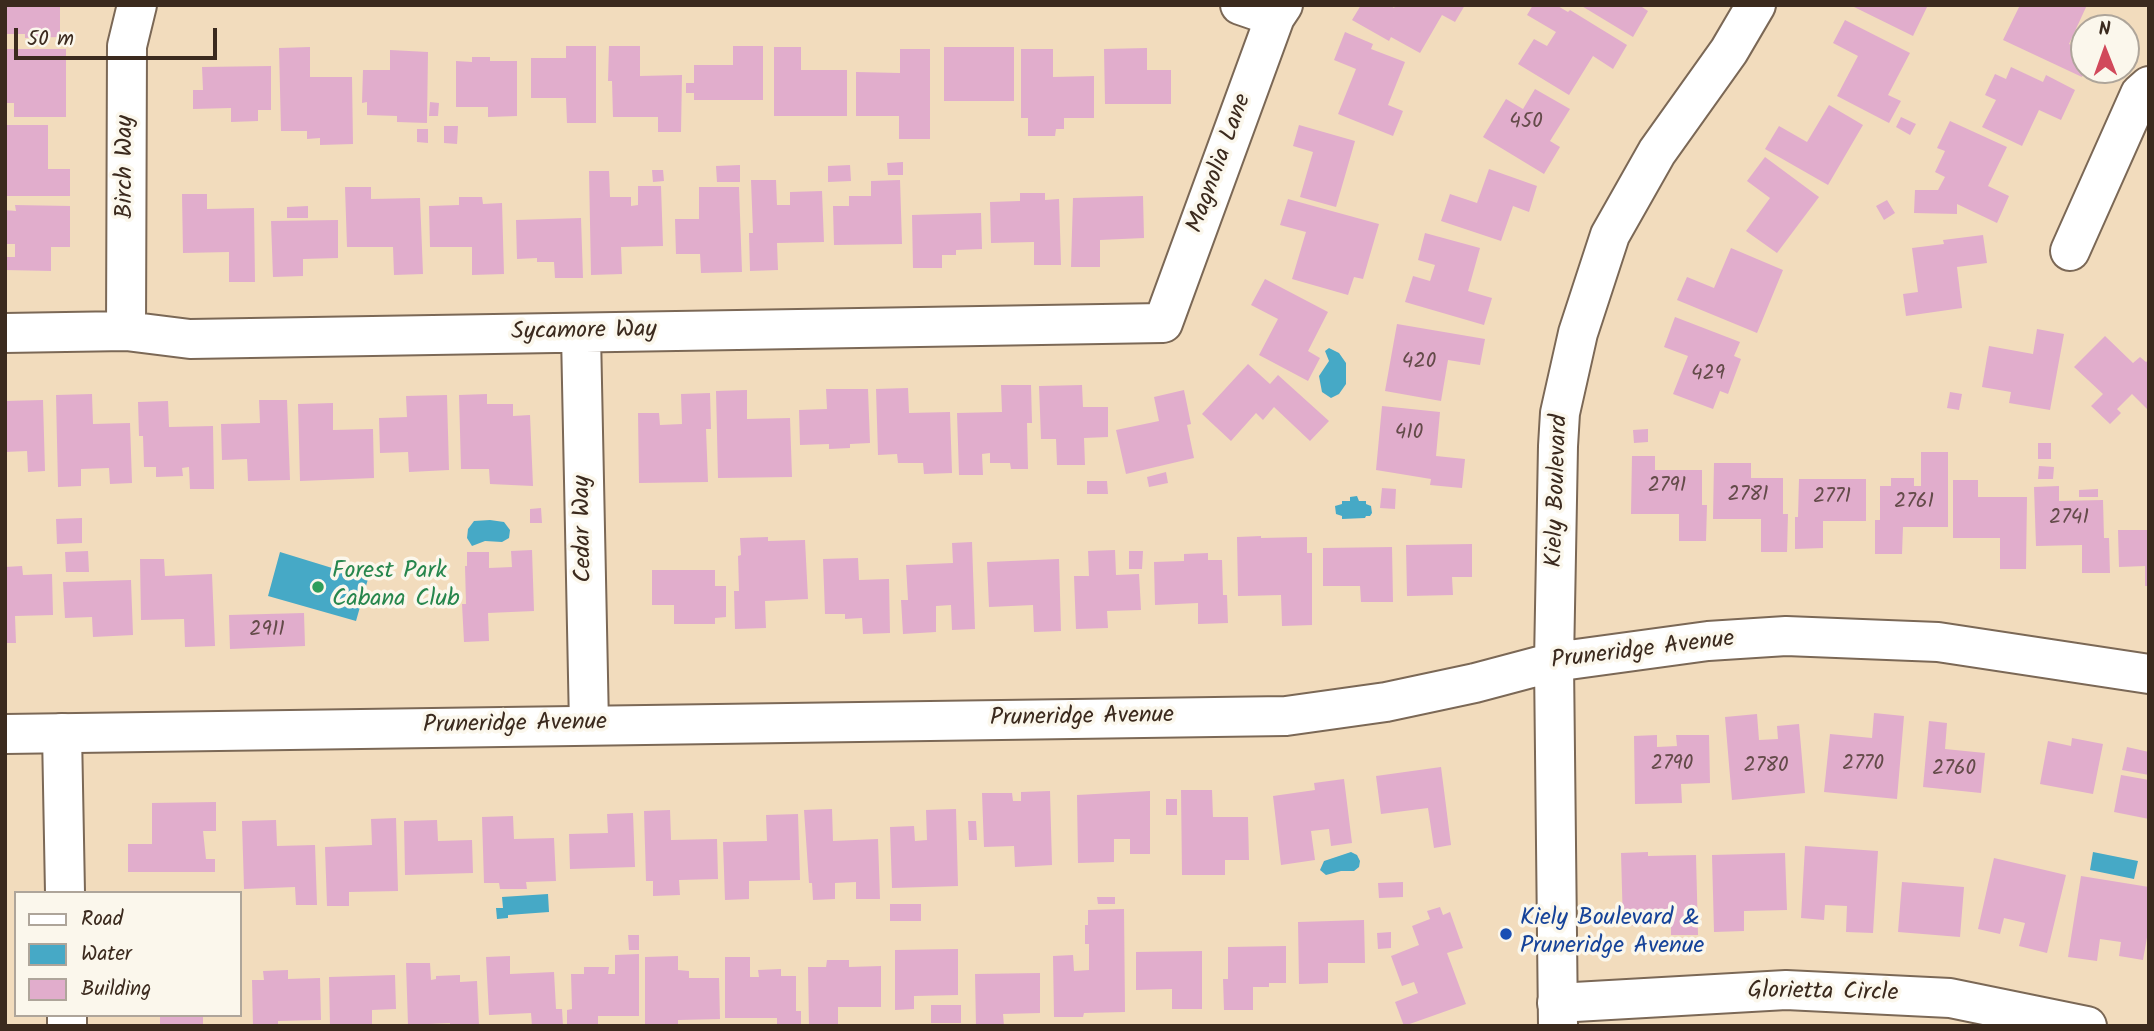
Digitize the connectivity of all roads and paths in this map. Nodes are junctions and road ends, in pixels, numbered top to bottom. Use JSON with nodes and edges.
{"nodes":[{"id":1,"x":137,"y":5,"type":"edge"},
{"id":2,"x":1756,"y":5,"type":"edge"},
{"id":3,"x":1266,"y":9,"type":"edge"},
{"id":4,"x":2149,"y":86,"type":"edge"},
{"id":5,"x":2070,"y":251,"type":"dead end"},
{"id":6,"x":1163,"y":323,"type":"joint"},
{"id":7,"x":126,"y":331,"type":"junction"},
{"id":8,"x":5,"y":333,"type":"edge"},
{"id":9,"x":581,"y":334,"type":"junction"},
{"id":10,"x":1554,"y":662,"type":"junction"},
{"id":11,"x":2149,"y":674,"type":"edge"},
{"id":12,"x":589,"y":725,"type":"junction"},
{"id":13,"x":62,"y":733,"type":"junction"},
{"id":14,"x":5,"y":734,"type":"edge"},
{"id":15,"x":65,"y":891,"type":"edge"},
{"id":16,"x":1557,"y":1014,"type":"edge"},
{"id":17,"x":2087,"y":1026,"type":"edge"}],
"edges":[{"from":1,"to":7,"type":"main road","name":"Birch Way"},
{"from":2,"to":10,"type":"main road","name":"Kiely Boulevard"},
{"from":3,"to":6,"type":"main road","name":"Magnolia Lane"},
{"from":4,"to":5,"type":"main road"},
{"from":6,"to":9,"type":"main road","name":"Sycamore Way"},
{"from":7,"to":8,"type":"main road","name":"Sycamore Way"},
{"from":7,"to":9,"type":"main road","name":"Sycamore Way"},
{"from":9,"to":12,"type":"main road","name":"Cedar Way"},
{"from":10,"to":11,"type":"main road","name":"Pruneridge Avenue"},
{"from":10,"to":12,"type":"main road","name":"Pruneridge Avenue"},
{"from":10,"to":16,"type":"main road","name":"Kiely Boulevard"},
{"from":12,"to":13,"type":"main road","name":"Pruneridge Avenue"},
{"from":13,"to":14,"type":"main road","name":"Pruneridge Avenue"},
{"from":13,"to":15,"type":"main road"},
{"from":16,"to":17,"type":"main road","name":"Glorietta Circle"}]}
